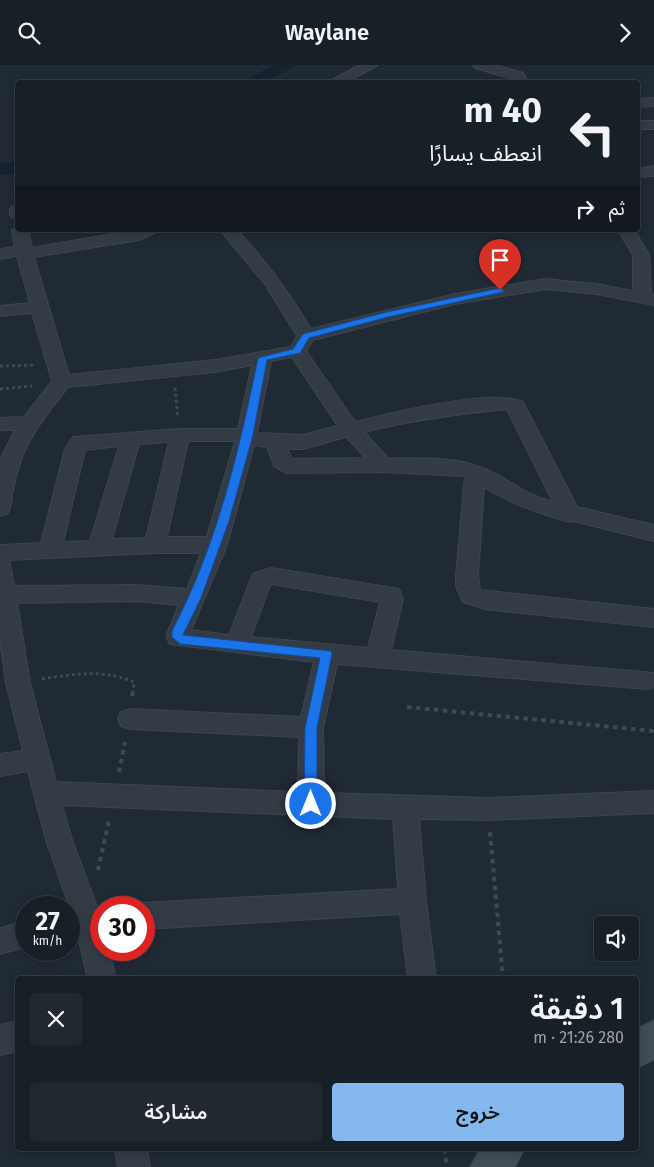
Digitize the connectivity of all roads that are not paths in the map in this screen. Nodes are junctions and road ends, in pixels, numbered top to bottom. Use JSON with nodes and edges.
{"nodes":[{"id":1,"x":371,"y":65,"type":"edge"},
{"id":2,"x":480,"y":65,"type":"edge"},
{"id":3,"x":339,"y":80,"type":"edge"},
{"id":4,"x":520,"y":80,"type":"edge"},
{"id":5,"x":654,"y":102,"type":"edge"},
{"id":6,"x":640,"y":103,"type":"edge"},
{"id":7,"x":640,"y":125,"type":"edge"},
{"id":8,"x":654,"y":125,"type":"edge"},
{"id":9,"x":654,"y":171,"type":"edge"},
{"id":10,"x":640,"y":173,"type":"edge"},
{"id":11,"x":20,"y":232,"type":"edge"},
{"id":12,"x":144,"y":232,"type":"edge"},
{"id":13,"x":230,"y":232,"type":"edge"},
{"id":14,"x":628,"y":232,"type":"edge"},
{"id":15,"x":24,"y":252,"type":"junction"},
{"id":16,"x":0,"y":254,"type":"edge"},
{"id":17,"x":648,"y":255,"type":"edge"},
{"id":18,"x":648,"y":299,"type":"edge"},
{"id":19,"x":40,"y":307,"type":"junction"},
{"id":20,"x":0,"y":311,"type":"edge"},
{"id":21,"x":301,"y":344,"type":"junction"},
{"id":22,"x":262,"y":358,"type":"junction"},
{"id":23,"x":59,"y":373,"type":"junction"},
{"id":24,"x":28,"y":423,"type":"junction"},
{"id":25,"x":0,"y":424,"type":"edge"},
{"id":26,"x":350,"y":429,"type":"junction"},
{"id":27,"x":180,"y":435,"type":"junction"},
{"id":28,"x":247,"y":437,"type":"junction"},
{"id":29,"x":131,"y":438,"type":"junction"},
{"id":30,"x":275,"y":442,"type":"junction"},
{"id":31,"x":383,"y":465,"type":"junction"},
{"id":32,"x":475,"y":472,"type":"junction"},
{"id":33,"x":0,"y":499,"type":"edge"},
{"id":34,"x":570,"y":515,"type":"junction"},
{"id":35,"x":654,"y":533,"type":"edge"},
{"id":36,"x":155,"y":545,"type":"junction"},
{"id":37,"x":216,"y":545,"type":"junction"},
{"id":38,"x":99,"y":547,"type":"junction"},
{"id":39,"x":50,"y":550,"type":"junction"},
{"id":40,"x":0,"y":553,"type":"edge"},
{"id":41,"x":0,"y":564,"type":"edge"},
{"id":42,"x":2,"y":595,"type":"edge"},
{"id":43,"x":195,"y":598,"type":"junction"},
{"id":44,"x":654,"y":618,"type":"edge"},
{"id":45,"x":237,"y":645,"type":"junction"},
{"id":46,"x":327,"y":654,"type":"junction"},
{"id":47,"x":377,"y":658,"type":"junction"},
{"id":48,"x":648,"y":680,"type":"dead end"},
{"id":49,"x":130,"y":719,"type":"road end"},
{"id":50,"x":311,"y":728,"type":"junction"},
{"id":51,"x":37,"y":759,"type":"junction"},
{"id":52,"x":0,"y":765,"type":"edge"},
{"id":53,"x":46,"y":793,"type":"junction"},
{"id":54,"x":654,"y":802,"type":"edge"},
{"id":55,"x":311,"y":804,"type":"junction"},
{"id":56,"x":405,"y":808,"type":"junction"},
{"id":57,"x":412,"y":901,"type":"junction"},
{"id":58,"x":155,"y":915,"type":"edge"},
{"id":59,"x":86,"y":921,"type":"edge"},
{"id":60,"x":15,"y":937,"type":"edge"},
{"id":61,"x":0,"y":941,"type":"edge"},
{"id":62,"x":101,"y":976,"type":"edge"},
{"id":63,"x":422,"y":976,"type":"edge"},
{"id":64,"x":15,"y":1037,"type":"edge"},
{"id":65,"x":654,"y":1038,"type":"edge"},
{"id":66,"x":0,"y":1040,"type":"edge"},
{"id":67,"x":639,"y":1049,"type":"edge"},
{"id":68,"x":131,"y":1151,"type":"edge"},
{"id":69,"x":504,"y":1151,"type":"edge"},
{"id":70,"x":134,"y":1167,"type":"edge"},
{"id":71,"x":490,"y":1167,"type":"edge"}],
"edges":[{"from":1,"to":3,"type":"street"},
{"from":2,"to":4,"type":"street"},
{"from":5,"to":6,"type":"street"},
{"from":7,"to":8,"type":"street"},
{"from":9,"to":10,"type":"street"},
{"from":11,"to":15,"type":"street"},
{"from":12,"to":15,"type":"street"},
{"from":13,"to":21,"type":"street"},
{"from":14,"to":17,"type":"street"},
{"from":15,"to":16,"type":"street"},
{"from":15,"to":19,"type":"street"},
{"from":17,"to":18,"type":"street"},
{"from":18,"to":21,"type":"street"},
{"from":19,"to":20,"type":"street"},
{"from":19,"to":23,"type":"street"},
{"from":21,"to":22,"type":"street"},
{"from":21,"to":26,"type":"street"},
{"from":22,"to":23,"type":"street"},
{"from":22,"to":28,"type":"street"},
{"from":23,"to":24,"type":"street"},
{"from":24,"to":25,"type":"street"},
{"from":24,"to":33,"type":"street"},
{"from":26,"to":30,"type":"street"},
{"from":26,"to":31,"type":"street"},
{"from":26,"to":34,"type":"street"},
{"from":27,"to":28,"type":"street"},
{"from":27,"to":29,"type":"street"},
{"from":27,"to":36,"type":"street"},
{"from":28,"to":30,"type":"street"},
{"from":28,"to":37,"type":"street"},
{"from":29,"to":38,"type":"street"},
{"from":29,"to":39,"type":"street"},
{"from":30,"to":31,"type":"street"},
{"from":31,"to":32,"type":"street"},
{"from":32,"to":34,"type":"street"},
{"from":32,"to":44,"type":"street"},
{"from":34,"to":35,"type":"street"},
{"from":36,"to":37,"type":"street"},
{"from":36,"to":38,"type":"street"},
{"from":37,"to":43,"type":"street"},
{"from":38,"to":39,"type":"street"},
{"from":39,"to":40,"type":"street"},
{"from":41,"to":42,"type":"street"},
{"from":42,"to":43,"type":"street"},
{"from":42,"to":51,"type":"street"},
{"from":43,"to":45,"type":"street"},
{"from":45,"to":46,"type":"street"},
{"from":45,"to":47,"type":"street"},
{"from":46,"to":47,"type":"street"},
{"from":46,"to":50,"type":"street"},
{"from":47,"to":48,"type":"street"},
{"from":49,"to":50,"type":"street"},
{"from":50,"to":55,"type":"street"},
{"from":51,"to":52,"type":"street"},
{"from":51,"to":53,"type":"street"},
{"from":53,"to":55,"type":"street"},
{"from":53,"to":59,"type":"street"},
{"from":54,"to":56,"type":"street"},
{"from":55,"to":56,"type":"street"},
{"from":56,"to":57,"type":"street"},
{"from":57,"to":58,"type":"street"},
{"from":57,"to":63,"type":"street"},
{"from":59,"to":62,"type":"street"},
{"from":60,"to":61,"type":"street"},
{"from":64,"to":66,"type":"street"},
{"from":65,"to":67,"type":"main road"},
{"from":68,"to":70,"type":"street"},
{"from":69,"to":71,"type":"main road"}]}
